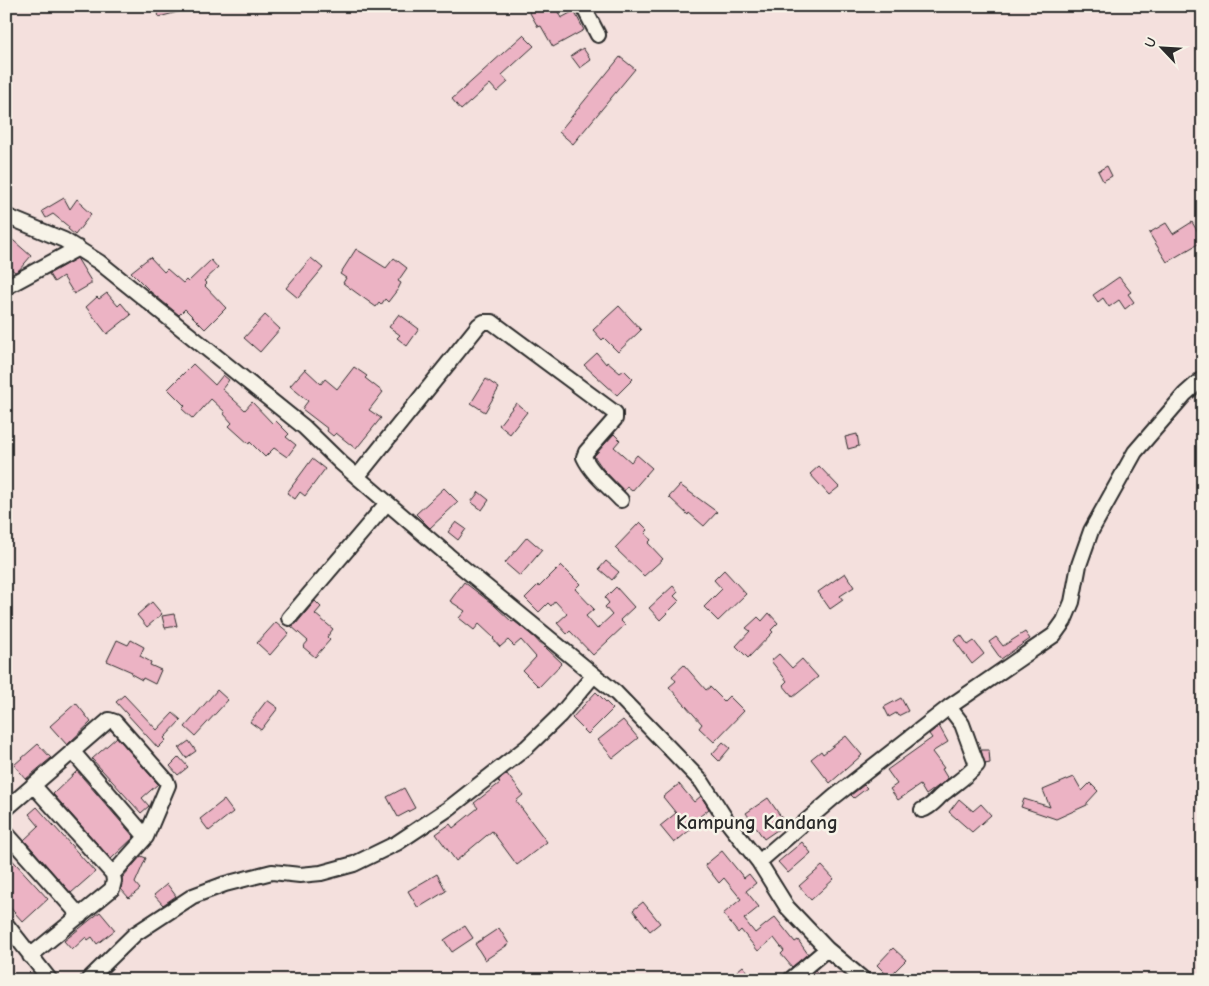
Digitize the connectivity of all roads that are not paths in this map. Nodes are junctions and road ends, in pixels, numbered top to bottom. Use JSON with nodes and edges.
{"nodes":[{"id":1,"x":583,"y":6,"type":"edge"},
{"id":2,"x":598,"y":35,"type":"dead end"},
{"id":3,"x":6,"y":216,"type":"edge"},
{"id":4,"x":78,"y":248,"type":"junction"},
{"id":5,"x":6,"y":287,"type":"edge"},
{"id":6,"x":1203,"y":378,"type":"edge"},
{"id":7,"x":358,"y":477,"type":"junction"},
{"id":8,"x":621,"y":500,"type":"dead end"},
{"id":9,"x":387,"y":503,"type":"junction"},
{"id":10,"x":289,"y":618,"type":"dead end"},
{"id":11,"x":594,"y":675,"type":"junction"},
{"id":12,"x":949,"y":707,"type":"junction"},
{"id":13,"x":73,"y":752,"type":"junction"},
{"id":14,"x":33,"y":785,"type":"junction"},
{"id":15,"x":6,"y":808,"type":"edge"},
{"id":16,"x":922,"y":810,"type":"dead end"},
{"id":17,"x":6,"y":833,"type":"edge"},
{"id":18,"x":146,"y":837,"type":"junction"},
{"id":19,"x":759,"y":862,"type":"junction"},
{"id":20,"x":114,"y":874,"type":"junction"},
{"id":21,"x":80,"y":916,"type":"junction"},
{"id":22,"x":6,"y":924,"type":"edge"},
{"id":23,"x":827,"y":949,"type":"junction"},
{"id":24,"x":30,"y":956,"type":"junction"},
{"id":25,"x":50,"y":980,"type":"edge"},
{"id":26,"x":88,"y":980,"type":"edge"},
{"id":27,"x":790,"y":980,"type":"edge"},
{"id":28,"x":864,"y":980,"type":"edge"}],
"edges":[{"from":1,"to":2,"type":"street"},
{"from":3,"to":4,"type":"street"},
{"from":4,"to":5,"type":"street"},
{"from":4,"to":7,"type":"street"},
{"from":6,"to":12,"type":"street"},
{"from":7,"to":8,"type":"street"},
{"from":7,"to":9,"type":"street"},
{"from":9,"to":10,"type":"street"},
{"from":9,"to":11,"type":"street"},
{"from":11,"to":19,"type":"street"},
{"from":11,"to":26,"type":"street"},
{"from":12,"to":16,"type":"street"},
{"from":12,"to":19,"type":"street"},
{"from":13,"to":14,"type":"street"},
{"from":13,"to":18,"type":"street"},
{"from":13,"to":18,"type":"street"},
{"from":14,"to":15,"type":"street"},
{"from":14,"to":20,"type":"street"},
{"from":17,"to":21,"type":"street"},
{"from":18,"to":20,"type":"street"},
{"from":19,"to":23,"type":"street"},
{"from":20,"to":21,"type":"street"},
{"from":21,"to":24,"type":"street"},
{"from":22,"to":24,"type":"street"},
{"from":23,"to":27,"type":"street"},
{"from":23,"to":28,"type":"street"},
{"from":24,"to":25,"type":"street"}]}
